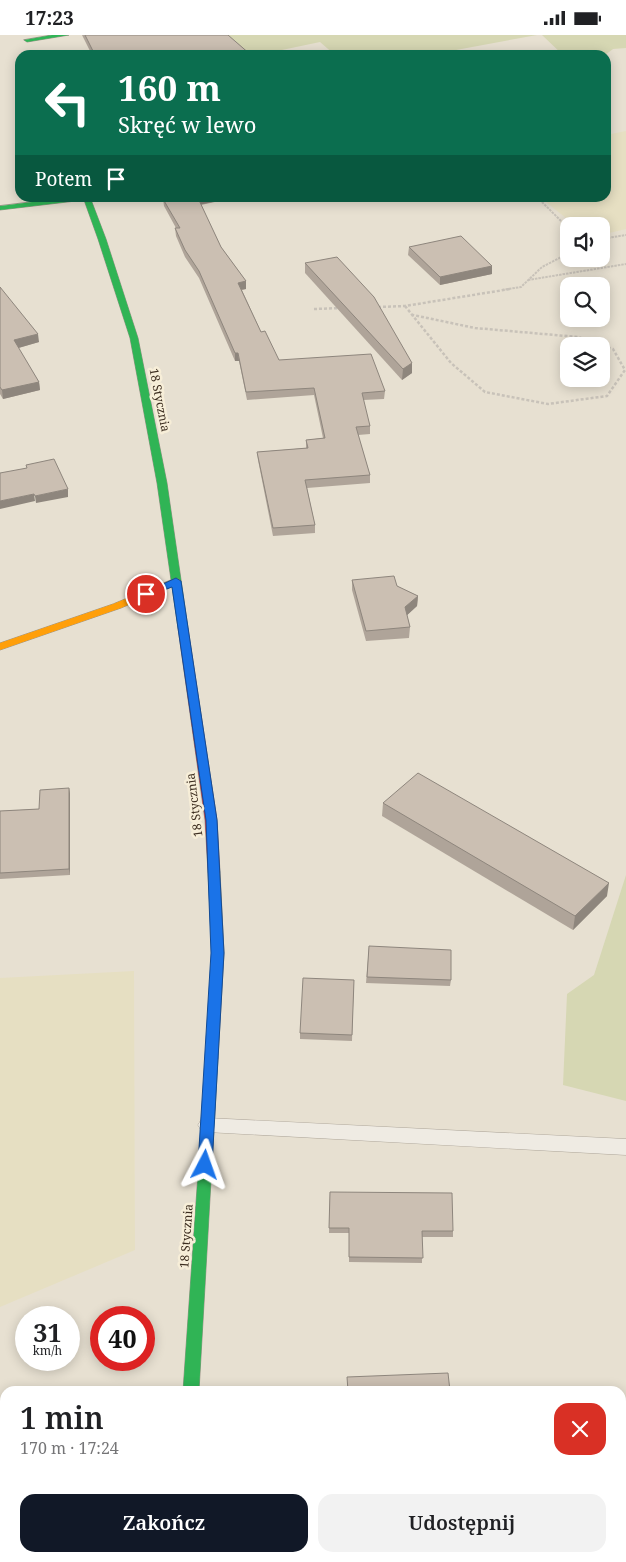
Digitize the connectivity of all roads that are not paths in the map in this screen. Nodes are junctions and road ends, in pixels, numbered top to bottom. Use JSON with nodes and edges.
{"nodes":[{"id":1,"x":66,"y":35,"type":"edge"},
{"id":2,"x":26,"y":37,"type":"edge"},
{"id":3,"x":30,"y":50,"type":"edge"},
{"id":4,"x":52,"y":202,"type":"edge"},
{"id":5,"x":87,"y":202,"type":"edge"},
{"id":6,"x":0,"y":208,"type":"edge"},
{"id":7,"x":176,"y":581,"type":"junction"},
{"id":8,"x":0,"y":647,"type":"edge"},
{"id":9,"x":207,"y":1125,"type":"junction"},
{"id":10,"x":626,"y":1147,"type":"edge"},
{"id":11,"x":191,"y":1386,"type":"edge"}],
"edges":[{"from":1,"to":2,"type":"street"},
{"from":2,"to":3,"type":"street"},
{"from":4,"to":6,"type":"street"},
{"from":5,"to":7,"type":"street","name":"18 Stycznia"},
{"from":7,"to":8,"type":"street"},
{"from":7,"to":9,"type":"street","name":"18 Stycznia"},
{"from":9,"to":10,"type":"lane"},
{"from":9,"to":11,"type":"street","name":"18 Stycznia"}]}
